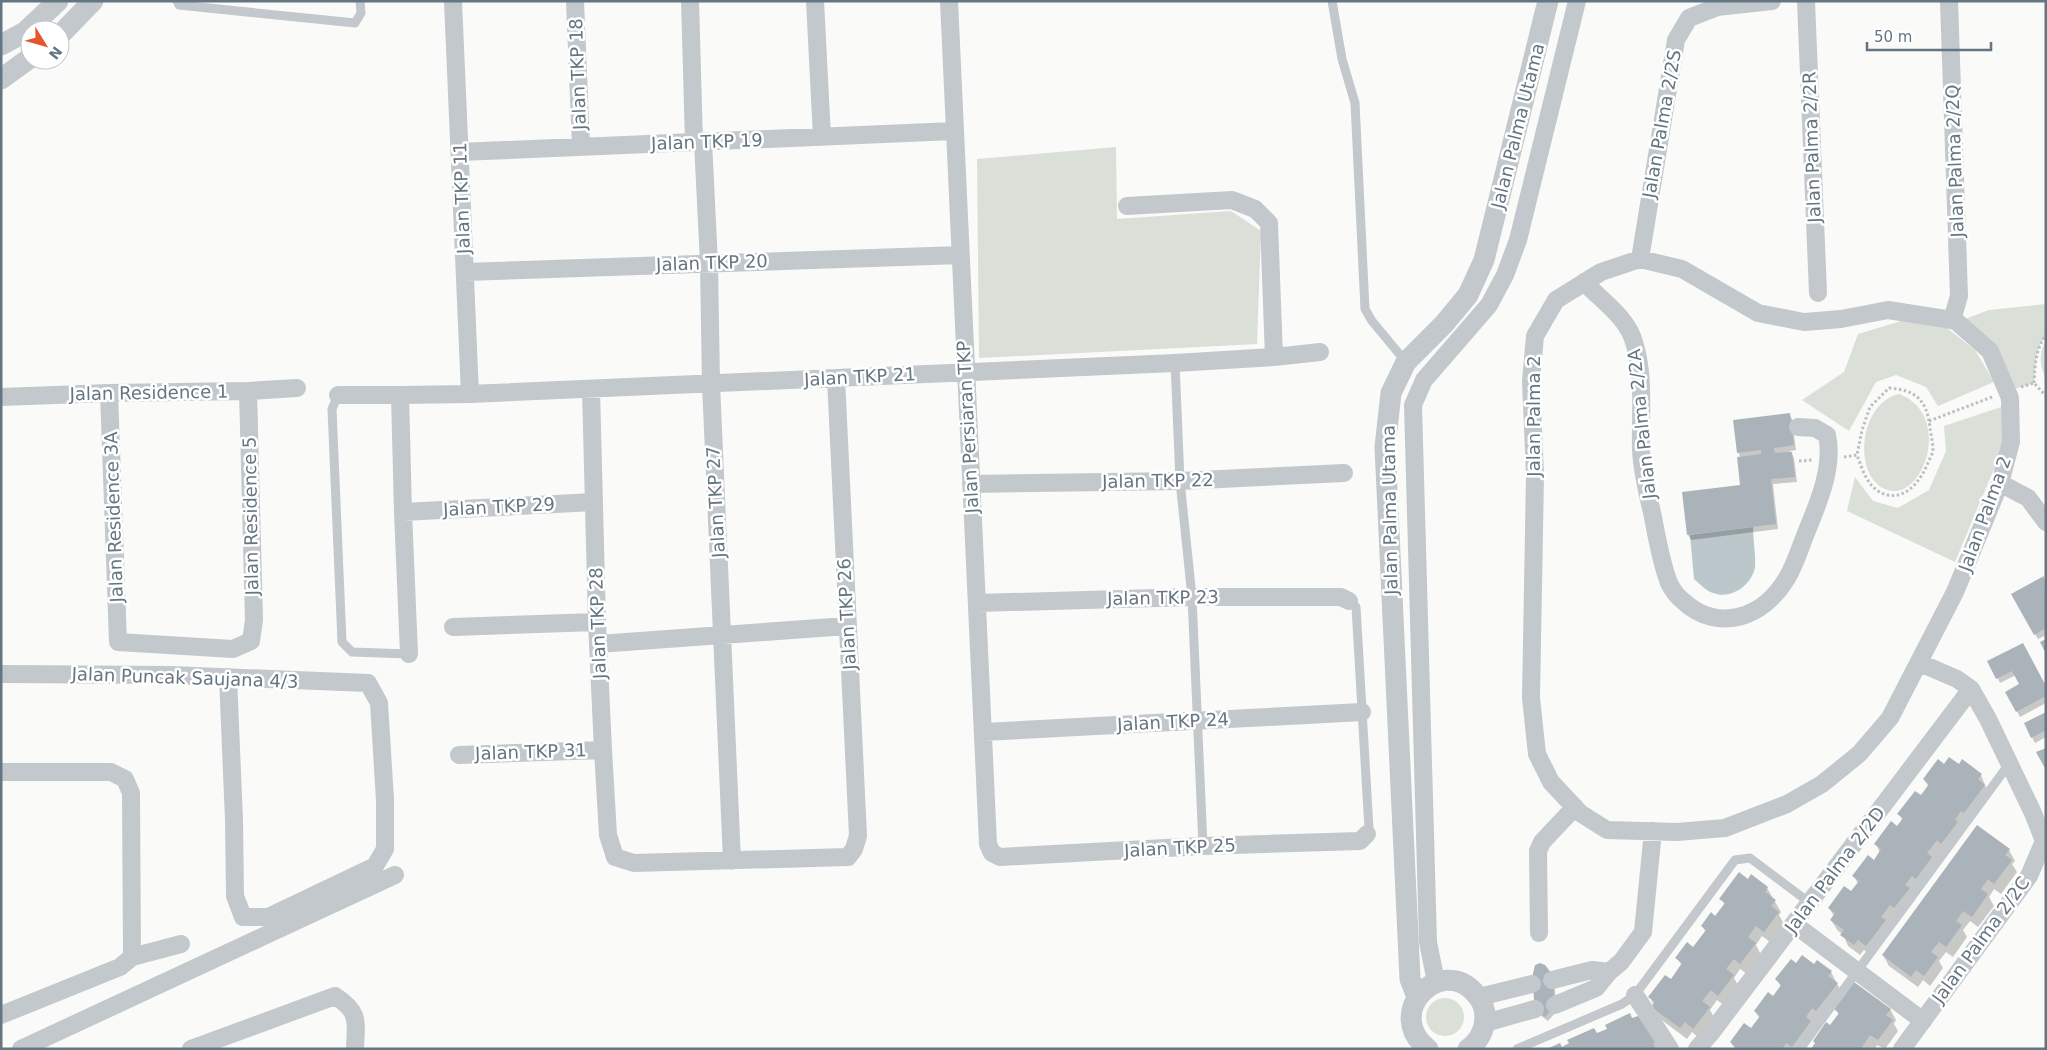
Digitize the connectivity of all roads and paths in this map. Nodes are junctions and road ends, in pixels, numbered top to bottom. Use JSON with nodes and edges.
{"nodes":[{"id":1,"x":58,"y":1,"type":"edge"},
{"id":2,"x":93,"y":1,"type":"edge"},
{"id":3,"x":177,"y":1,"type":"edge"},
{"id":4,"x":360,"y":1,"type":"edge"},
{"id":5,"x":454,"y":1,"type":"edge"},
{"id":6,"x":575,"y":1,"type":"edge"},
{"id":7,"x":690,"y":1,"type":"edge"},
{"id":8,"x":816,"y":1,"type":"edge"},
{"id":9,"x":949,"y":1,"type":"edge"},
{"id":10,"x":1332,"y":1,"type":"edge"},
{"id":11,"x":1548,"y":1,"type":"edge"},
{"id":12,"x":1577,"y":1,"type":"edge"},
{"id":13,"x":1772,"y":1,"type":"edge"},
{"id":14,"x":1806,"y":1,"type":"edge"},
{"id":15,"x":1949,"y":1,"type":"edge"},
{"id":16,"x":70,"y":25,"type":"edge"},
{"id":17,"x":1,"y":45,"type":"edge"},
{"id":18,"x":20,"y":65,"type":"edge"},
{"id":19,"x":1,"y":79,"type":"edge"},
{"id":20,"x":954,"y":131,"type":"junction"},
{"id":21,"x":822,"y":137,"type":"junction"},
{"id":22,"x":698,"y":142,"type":"junction"},
{"id":23,"x":581,"y":147,"type":"junction"},
{"id":24,"x":460,"y":152,"type":"junction"},
{"id":25,"x":1127,"y":206,"type":"dead end"},
{"id":26,"x":960,"y":255,"type":"junction"},
{"id":27,"x":1640,"y":259,"type":"junction"},
{"id":28,"x":709,"y":263,"type":"junction"},
{"id":29,"x":465,"y":272,"type":"junction"},
{"id":30,"x":1584,"y":282,"type":"junction"},
{"id":31,"x":1818,"y":293,"type":"dead end"},
{"id":32,"x":1952,"y":320,"type":"junction"},
{"id":33,"x":2046,"y":336,"type":"edge"},
{"id":34,"x":1320,"y":352,"type":"dead end"},
{"id":35,"x":1274,"y":357,"type":"junction"},
{"id":36,"x":1406,"y":362,"type":"junction"},
{"id":37,"x":1175,"y":363,"type":"junction"},
{"id":38,"x":965,"y":372,"type":"junction"},
{"id":39,"x":836,"y":378,"type":"junction"},
{"id":40,"x":2034,"y":383,"type":"junction"},
{"id":41,"x":711,"y":384,"type":"junction"},
{"id":42,"x":297,"y":388,"type":"dead end"},
{"id":43,"x":591,"y":388,"type":"junction"},
{"id":44,"x":248,"y":391,"type":"junction"},
{"id":45,"x":2008,"y":391,"type":"junction"},
{"id":46,"x":109,"y":392,"type":"junction"},
{"id":47,"x":470,"y":394,"type":"junction"},
{"id":48,"x":338,"y":395,"type":"joint"},
{"id":49,"x":400,"y":395,"type":"junction"},
{"id":50,"x":2046,"y":396,"type":"edge"},
{"id":51,"x":1,"y":397,"type":"edge"},
{"id":52,"x":1929,"y":421,"type":"junction"},
{"id":53,"x":1798,"y":427,"type":"dead end"},
{"id":54,"x":1857,"y":455,"type":"junction"},
{"id":55,"x":1828,"y":460,"type":"junction"},
{"id":56,"x":1799,"y":461,"type":"dead end"},
{"id":57,"x":1344,"y":473,"type":"dead end"},
{"id":58,"x":1180,"y":481,"type":"junction"},
{"id":59,"x":2000,"y":483,"type":"junction"},
{"id":60,"x":971,"y":484,"type":"junction"},
{"id":61,"x":594,"y":502,"type":"junction"},
{"id":62,"x":403,"y":512,"type":"junction"},
{"id":63,"x":2046,"y":522,"type":"edge"},
{"id":64,"x":1192,"y":597,"type":"junction"},
{"id":65,"x":1349,"y":600,"type":"joint"},
{"id":66,"x":977,"y":603,"type":"junction"},
{"id":67,"x":597,"y":622,"type":"junction"},
{"id":68,"x":847,"y":626,"type":"junction"},
{"id":69,"x":453,"y":627,"type":"dead end"},
{"id":70,"x":722,"y":636,"type":"junction"},
{"id":71,"x":118,"y":642,"type":"joint"},
{"id":72,"x":598,"y":644,"type":"junction"},
{"id":73,"x":409,"y":654,"type":"joint"},
{"id":74,"x":1920,"y":663,"type":"junction"},
{"id":75,"x":1,"y":674,"type":"edge"},
{"id":76,"x":228,"y":677,"type":"junction"},
{"id":77,"x":1971,"y":689,"type":"junction"},
{"id":78,"x":1362,"y":712,"type":"junction"},
{"id":79,"x":1196,"y":721,"type":"junction"},
{"id":80,"x":984,"y":732,"type":"junction"},
{"id":81,"x":603,"y":750,"type":"junction"},
{"id":82,"x":459,"y":755,"type":"dead end"},
{"id":83,"x":2009,"y":764,"type":"junction"},
{"id":84,"x":1,"y":772,"type":"edge"},
{"id":85,"x":1575,"y":807,"type":"junction"},
{"id":86,"x":1653,"y":832,"type":"junction"},
{"id":87,"x":1366,"y":834,"type":"joint"},
{"id":88,"x":1203,"y":846,"type":"junction"},
{"id":89,"x":992,"y":853,"type":"joint"},
{"id":90,"x":732,"y":861,"type":"junction"},
{"id":91,"x":395,"y":875,"type":"dead end"},
{"id":92,"x":1810,"y":903,"type":"junction"},
{"id":93,"x":1794,"y":924,"type":"junction"},
{"id":94,"x":1539,"y":934,"type":"dead end"},
{"id":95,"x":181,"y":944,"type":"dead end"},
{"id":96,"x":132,"y":957,"type":"junction"},
{"id":97,"x":1857,"y":971,"type":"junction"},
{"id":98,"x":1609,"y":972,"type":"junction"},
{"id":99,"x":1552,"y":980,"type":"dead end"},
{"id":100,"x":1436,"y":982,"type":"junction"},
{"id":101,"x":1532,"y":984,"type":"dead end"},
{"id":102,"x":1635,"y":996,"type":"junction"},
{"id":103,"x":1417,"y":997,"type":"junction"},
{"id":104,"x":1479,"y":997,"type":"junction"},
{"id":105,"x":1555,"y":1005,"type":"dead end"},
{"id":106,"x":1535,"y":1009,"type":"dead end"},
{"id":107,"x":1,"y":1015,"type":"edge"},
{"id":108,"x":1922,"y":1021,"type":"junction"},
{"id":109,"x":1485,"y":1023,"type":"junction"},
{"id":110,"x":45,"y":1043,"type":"edge"},
{"id":111,"x":1423,"y":1047,"type":"edge"},
{"id":112,"x":1470,"y":1048,"type":"edge"},
{"id":113,"x":21,"y":1049,"type":"edge"},
{"id":114,"x":191,"y":1049,"type":"edge"},
{"id":115,"x":355,"y":1049,"type":"edge"},
{"id":116,"x":1517,"y":1049,"type":"edge"},
{"id":117,"x":1670,"y":1049,"type":"edge"},
{"id":118,"x":1697,"y":1049,"type":"edge"},
{"id":119,"x":1800,"y":1049,"type":"edge"},
{"id":120,"x":1902,"y":1049,"type":"edge"}],
"edges":[{"from":1,"to":17,"type":"street"},
{"from":2,"to":16,"type":"street"},
{"from":3,"to":4,"type":"lane"},
{"from":5,"to":24,"type":"street","name":"Jalan TKP 11"},
{"from":6,"to":23,"type":"street","name":"Jalan TKP 18"},
{"from":7,"to":22,"type":"street","name":"Jalan TKP 27"},
{"from":8,"to":21,"type":"street"},
{"from":9,"to":20,"type":"street","name":"Jalan Persiaran TKP"},
{"from":10,"to":36,"type":"lane"},
{"from":11,"to":36,"type":"street","name":"Jalan Palma Utama"},
{"from":12,"to":100,"type":"street"},
{"from":13,"to":27,"type":"street","name":"Jalan Palma 2/2S"},
{"from":14,"to":31,"type":"street","name":"Jalan Palma 2/2R"},
{"from":15,"to":32,"type":"street","name":"Jalan Palma 2/2Q"},
{"from":18,"to":19,"type":"street"},
{"from":20,"to":21,"type":"street","name":"Jalan TKP 19"},
{"from":20,"to":26,"type":"street","name":"Jalan Persiaran TKP"},
{"from":21,"to":22,"type":"street","name":"Jalan TKP 19"},
{"from":22,"to":23,"type":"street","name":"Jalan TKP 19"},
{"from":22,"to":28,"type":"street","name":"Jalan TKP 27"},
{"from":23,"to":24,"type":"street","name":"Jalan TKP 19"},
{"from":24,"to":29,"type":"street","name":"Jalan TKP 11"},
{"from":25,"to":35,"type":"street"},
{"from":26,"to":28,"type":"street","name":"Jalan TKP 20"},
{"from":26,"to":38,"type":"street","name":"Jalan Persiaran TKP"},
{"from":27,"to":30,"type":"street","name":"Jalan Palma 2"},
{"from":27,"to":32,"type":"street","name":"Jalan Palma 2"},
{"from":28,"to":29,"type":"street","name":"Jalan TKP 20"},
{"from":28,"to":41,"type":"street","name":"Jalan TKP 27"},
{"from":29,"to":47,"type":"street","name":"Jalan TKP 11"},
{"from":30,"to":55,"type":"street","name":"Jalan Palma 2/2A"},
{"from":30,"to":85,"type":"street","name":"Jalan Palma 2"},
{"from":32,"to":45,"type":"street","name":"Jalan Palma 2"},
{"from":33,"to":40,"type":"path"},
{"from":34,"to":35,"type":"street","name":"Jalan TKP 21"},
{"from":35,"to":37,"type":"street","name":"Jalan TKP 21"},
{"from":36,"to":103,"type":"street","name":"Jalan Palma Utama"},
{"from":37,"to":38,"type":"street","name":"Jalan TKP 21"},
{"from":37,"to":58,"type":"lane"},
{"from":38,"to":39,"type":"street","name":"Jalan TKP 21"},
{"from":38,"to":60,"type":"street","name":"Jalan Persiaran TKP"},
{"from":39,"to":41,"type":"street","name":"Jalan TKP 21"},
{"from":39,"to":68,"type":"street","name":"Jalan TKP 26"},
{"from":40,"to":45,"type":"path"},
{"from":40,"to":50,"type":"path"},
{"from":41,"to":43,"type":"street","name":"Jalan TKP 21"},
{"from":41,"to":70,"type":"street","name":"Jalan TKP 27"},
{"from":42,"to":44,"type":"street","name":"Jalan Residence 1"},
{"from":43,"to":47,"type":"street","name":"Jalan TKP 21"},
{"from":43,"to":61,"type":"street","name":"Jalan TKP 28"},
{"from":44,"to":46,"type":"street","name":"Jalan Residence 1"},
{"from":44,"to":71,"type":"street","name":"Jalan Residence 5"},
{"from":45,"to":52,"type":"path"},
{"from":45,"to":59,"type":"street","name":"Jalan Palma 2"},
{"from":46,"to":51,"type":"street","name":"Jalan Residence 1"},
{"from":46,"to":71,"type":"street","name":"Jalan Residence 3A"},
{"from":47,"to":49,"type":"street","name":"Jalan TKP 21"},
{"from":48,"to":49,"type":"street","name":"Jalan TKP 21"},
{"from":48,"to":73,"type":"lane"},
{"from":49,"to":62,"type":"street"},
{"from":52,"to":54,"type":"path"},
{"from":52,"to":54,"type":"path"},
{"from":53,"to":55,"type":"street","name":"Jalan Palma 2/2A"},
{"from":54,"to":55,"type":"path"},
{"from":55,"to":56,"type":"path"},
{"from":57,"to":58,"type":"street","name":"Jalan TKP 22"},
{"from":58,"to":60,"type":"street","name":"Jalan TKP 22"},
{"from":58,"to":64,"type":"lane"},
{"from":59,"to":63,"type":"street"},
{"from":59,"to":74,"type":"street","name":"Jalan Palma 2"},
{"from":60,"to":66,"type":"street","name":"Jalan Persiaran TKP"},
{"from":61,"to":62,"type":"street","name":"Jalan TKP 29"},
{"from":61,"to":67,"type":"street","name":"Jalan TKP 28"},
{"from":62,"to":73,"type":"street"},
{"from":64,"to":65,"type":"street","name":"Jalan TKP 23"},
{"from":64,"to":66,"type":"street","name":"Jalan TKP 23"},
{"from":64,"to":79,"type":"lane"},
{"from":65,"to":78,"type":"lane"},
{"from":66,"to":80,"type":"street","name":"Jalan Persiaran TKP"},
{"from":67,"to":69,"type":"street"},
{"from":67,"to":72,"type":"street","name":"Jalan TKP 28"},
{"from":68,"to":70,"type":"street"},
{"from":68,"to":90,"type":"street","name":"Jalan TKP 26"},
{"from":70,"to":72,"type":"street"},
{"from":70,"to":90,"type":"street","name":"Jalan TKP 27"},
{"from":72,"to":81,"type":"street","name":"Jalan TKP 28"},
{"from":74,"to":77,"type":"street","name":"Jalan Palma 2/2C"},
{"from":74,"to":86,"type":"street","name":"Jalan Palma 2"},
{"from":75,"to":76,"type":"street","name":"Jalan Puncak Saujana 4/3"},
{"from":76,"to":76,"type":"street","name":"Jalan Puncak Saujana 4/3"},
{"from":77,"to":83,"type":"street","name":"Jalan Palma 2/2C"},
{"from":77,"to":92,"type":"street","name":"Jalan Palma 2/2D"},
{"from":78,"to":79,"type":"street","name":"Jalan TKP 24"},
{"from":78,"to":87,"type":"lane"},
{"from":79,"to":80,"type":"street","name":"Jalan TKP 24"},
{"from":79,"to":88,"type":"lane"},
{"from":80,"to":89,"type":"street","name":"Jalan Persiaran TKP"},
{"from":81,"to":82,"type":"street","name":"Jalan TKP 31"},
{"from":81,"to":90,"type":"street","name":"Jalan TKP 28"},
{"from":83,"to":97,"type":"lane"},
{"from":83,"to":108,"type":"street","name":"Jalan Palma 2/2C"},
{"from":84,"to":96,"type":"street"},
{"from":85,"to":86,"type":"street","name":"Jalan Palma 2"},
{"from":85,"to":94,"type":"street"},
{"from":86,"to":98,"type":"street"},
{"from":87,"to":88,"type":"street","name":"Jalan TKP 25"},
{"from":88,"to":89,"type":"street","name":"Jalan TKP 25"},
{"from":91,"to":110,"type":"street"},
{"from":92,"to":93,"type":"street","name":"Jalan Palma 2/2D"},
{"from":92,"to":102,"type":"lane"},
{"from":93,"to":97,"type":"street"},
{"from":93,"to":118,"type":"street","name":"Jalan Palma 2/2D"},
{"from":95,"to":96,"type":"street"},
{"from":96,"to":107,"type":"street"},
{"from":97,"to":108,"type":"street"},
{"from":97,"to":119,"type":"lane"},
{"from":98,"to":99,"type":"street"},
{"from":98,"to":105,"type":"street"},
{"from":100,"to":103,"type":"street"},
{"from":100,"to":104,"type":"street"},
{"from":101,"to":104,"type":"street"},
{"from":102,"to":116,"type":"lane"},
{"from":102,"to":117,"type":"street"},
{"from":103,"to":111,"type":"street"},
{"from":104,"to":109,"type":"street"},
{"from":106,"to":109,"type":"street"},
{"from":108,"to":120,"type":"street","name":"Jalan Palma 2/2C"},
{"from":109,"to":112,"type":"street"},
{"from":110,"to":113,"type":"street"},
{"from":114,"to":115,"type":"street"}]}
